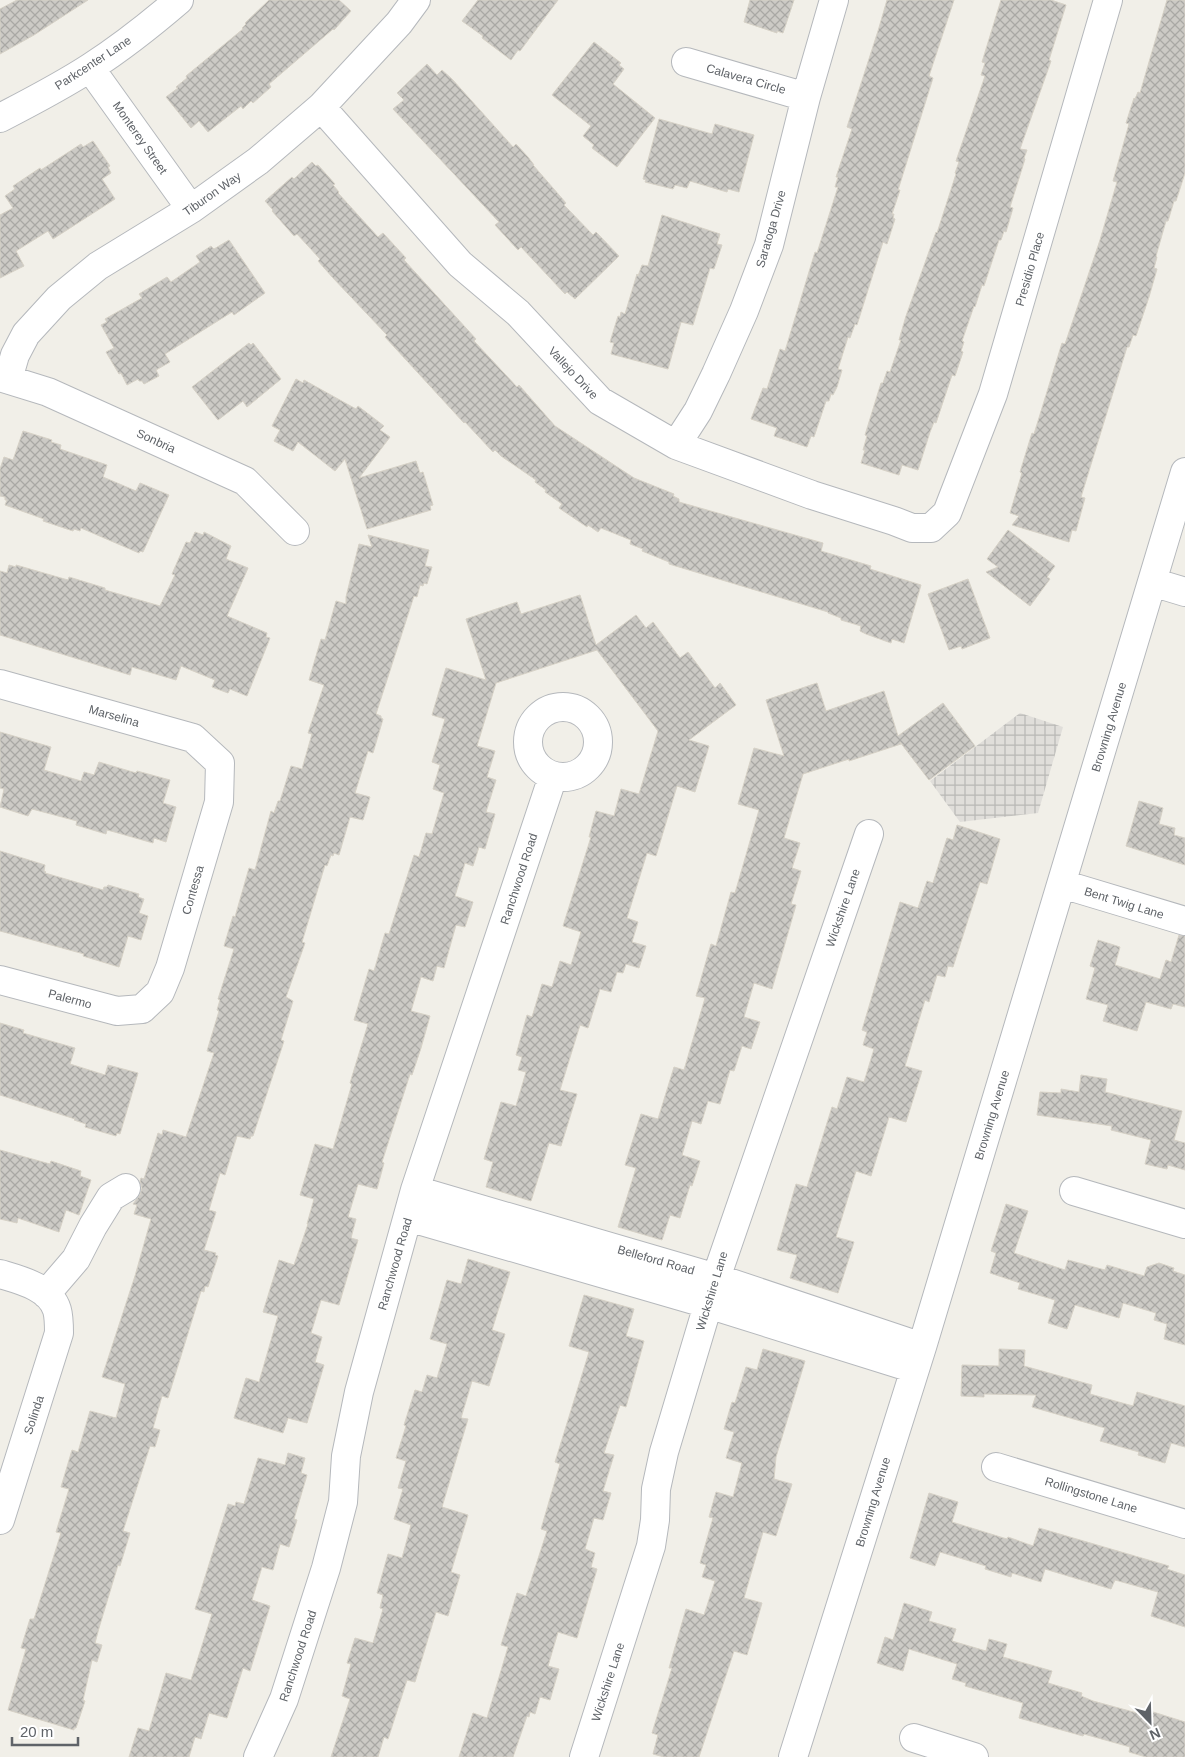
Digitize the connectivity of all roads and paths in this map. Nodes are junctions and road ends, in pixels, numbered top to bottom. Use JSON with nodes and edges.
{"nodes":[{"id":1,"x":179,"y":0,"type":"edge"},
{"id":2,"x":416,"y":0,"type":"edge"},
{"id":3,"x":834,"y":0,"type":"edge"},
{"id":4,"x":1108,"y":0,"type":"edge"},
{"id":5,"x":686,"y":62,"type":"dead end"},
{"id":6,"x":90,"y":68,"type":"junction"},
{"id":7,"x":806,"y":97,"type":"junction"},
{"id":8,"x":321,"y":107,"type":"junction"},
{"id":9,"x":0,"y":118,"type":"edge"},
{"id":10,"x":190,"y":209,"type":"junction"},
{"id":11,"x":4,"y":378,"type":"edge"},
{"id":12,"x":676,"y":445,"type":"junction"},
{"id":13,"x":1185,"y":472,"type":"edge"},
{"id":14,"x":931,"y":528,"type":"joint"},
{"id":15,"x":295,"y":531,"type":"dead end"},
{"id":16,"x":1152,"y":582,"type":"junction"},
{"id":17,"x":1185,"y":592,"type":"edge"},
{"id":18,"x":0,"y":684,"type":"edge"},
{"id":19,"x":220,"y":763,"type":"joint"},
{"id":20,"x":553,"y":776,"type":"dead end"},
{"id":21,"x":869,"y":834,"type":"dead end"},
{"id":22,"x":1062,"y":884,"type":"junction"},
{"id":23,"x":1185,"y":921,"type":"edge"},
{"id":24,"x":0,"y":980,"type":"edge"},
{"id":25,"x":142,"y":1009,"type":"joint"},
{"id":26,"x":126,"y":1188,"type":"dead end"},
{"id":27,"x":415,"y":1190,"type":"junction"},
{"id":28,"x":1074,"y":1191,"type":"dead end"},
{"id":29,"x":408,"y":1217,"type":"junction"},
{"id":30,"x":1185,"y":1224,"type":"edge"},
{"id":31,"x":0,"y":1274,"type":"edge"},
{"id":32,"x":716,"y":1278,"type":"junction"},
{"id":33,"x":51,"y":1301,"type":"junction"},
{"id":34,"x":708,"y":1304,"type":"junction"},
{"id":35,"x":918,"y":1358,"type":"junction"},
{"id":36,"x":996,"y":1466,"type":"dead end"},
{"id":37,"x":0,"y":1520,"type":"edge"},
{"id":38,"x":1185,"y":1524,"type":"edge"},
{"id":39,"x":914,"y":1738,"type":"dead end"},
{"id":40,"x":258,"y":1757,"type":"edge"},
{"id":41,"x":584,"y":1757,"type":"edge"},
{"id":42,"x":794,"y":1757,"type":"edge"},
{"id":43,"x":974,"y":1757,"type":"edge"}],
"edges":[{"from":1,"to":6,"type":"street","name":"Parkcenter Lane"},
{"from":2,"to":8,"type":"street","name":"Tiburon Way"},
{"from":3,"to":7,"type":"street","name":"Saratoga Drive"},
{"from":4,"to":14,"type":"street","name":"Presidio Place"},
{"from":5,"to":7,"type":"street","name":"Calavera Circle"},
{"from":6,"to":9,"type":"street","name":"Parkcenter Lane"},
{"from":6,"to":10,"type":"street","name":"Monterey Street"},
{"from":7,"to":12,"type":"street","name":"Saratoga Drive"},
{"from":8,"to":10,"type":"street","name":"Tiburon Way"},
{"from":8,"to":12,"type":"street","name":"Vallejo Drive"},
{"from":10,"to":11,"type":"street","name":"Tiburon Way"},
{"from":11,"to":15,"type":"street","name":"Sonbria"},
{"from":12,"to":14,"type":"street","name":"Vallejo Drive"},
{"from":13,"to":16,"type":"street","name":"Browning Avenue"},
{"from":16,"to":17,"type":"street"},
{"from":16,"to":22,"type":"street","name":"Browning Avenue"},
{"from":18,"to":19,"type":"street","name":"Marselina"},
{"from":19,"to":25,"type":"street","name":"Contessa"},
{"from":20,"to":27,"type":"street","name":"Ranchwood Road"},
{"from":21,"to":32,"type":"street","name":"Wickshire Lane"},
{"from":22,"to":23,"type":"street","name":"Bent Twig Lane"},
{"from":22,"to":35,"type":"street","name":"Browning Avenue"},
{"from":24,"to":25,"type":"street","name":"Palermo"},
{"from":26,"to":33,"type":"street"},
{"from":27,"to":29,"type":"street","name":"Ranchwood Road"},
{"from":27,"to":32,"type":"street","name":"Belleford Road"},
{"from":28,"to":30,"type":"street"},
{"from":29,"to":34,"type":"street"},
{"from":29,"to":40,"type":"street","name":"Ranchwood Road"},
{"from":31,"to":33,"type":"street"},
{"from":32,"to":34,"type":"street","name":"Wickshire Lane"},
{"from":32,"to":35,"type":"street","name":"Belleford Road"},
{"from":33,"to":37,"type":"street","name":"Solinda"},
{"from":34,"to":35,"type":"street"},
{"from":34,"to":41,"type":"street","name":"Wickshire Lane"},
{"from":35,"to":42,"type":"street","name":"Browning Avenue"},
{"from":36,"to":38,"type":"street","name":"Rollingstone Lane"},
{"from":39,"to":43,"type":"street"}]}
